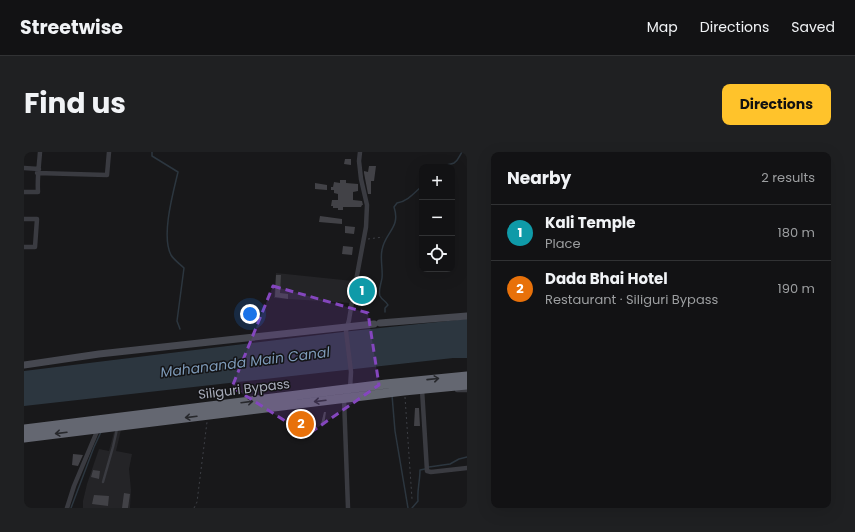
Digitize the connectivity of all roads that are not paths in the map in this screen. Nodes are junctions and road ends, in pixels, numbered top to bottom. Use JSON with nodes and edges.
{"nodes":[{"id":1,"x":40,"y":152,"type":"edge"},
{"id":2,"x":109,"y":152,"type":"edge"},
{"id":3,"x":360,"y":152,"type":"edge"},
{"id":4,"x":24,"y":168,"type":"edge"},
{"id":5,"x":38,"y":171,"type":"junction"},
{"id":6,"x":24,"y":192,"type":"edge"},
{"id":7,"x":24,"y":219,"type":"edge"},
{"id":8,"x":24,"y":247,"type":"edge"},
{"id":9,"x":467,"y":316,"type":"edge"},
{"id":10,"x":346,"y":329,"type":"junction"},
{"id":11,"x":24,"y":365,"type":"edge"},
{"id":12,"x":467,"y":376,"type":"edge"},
{"id":13,"x":467,"y":385,"type":"edge"},
{"id":14,"x":401,"y":388,"type":"junction"},
{"id":15,"x":350,"y":389,"type":"junction"},
{"id":16,"x":386,"y":389,"type":"junction"},
{"id":17,"x":467,"y":390,"type":"edge"},
{"id":18,"x":422,"y":391,"type":"junction"},
{"id":19,"x":344,"y":398,"type":"junction"},
{"id":20,"x":97,"y":419,"type":"junction"},
{"id":21,"x":113,"y":424,"type":"junction"},
{"id":22,"x":24,"y":429,"type":"edge"},
{"id":23,"x":98,"y":429,"type":"junction"},
{"id":24,"x":24,"y":438,"type":"edge"},
{"id":25,"x":467,"y":468,"type":"edge"},
{"id":26,"x":103,"y":482,"type":"dead end"},
{"id":27,"x":67,"y":508,"type":"edge"},
{"id":28,"x":348,"y":508,"type":"edge"}],
"edges":[{"from":1,"to":5,"type":"street"},
{"from":2,"to":5,"type":"street"},
{"from":3,"to":10,"type":"street"},
{"from":4,"to":5,"type":"street"},
{"from":5,"to":6,"type":"street"},
{"from":7,"to":8,"type":"street"},
{"from":9,"to":10,"type":"street"},
{"from":10,"to":11,"type":"street"},
{"from":10,"to":15,"type":"street"},
{"from":14,"to":12,"type":"highway","name":"Siliguri Bypass","one_way":true},
{"from":13,"to":18,"type":"highway"},
{"from":14,"to":16,"type":"highway","name":"Siliguri Bypass"},
{"from":14,"to":18,"type":"highway"},
{"from":15,"to":16,"type":"highway","name":"Siliguri Bypass"},
{"from":15,"to":19,"type":"street"},
{"from":21,"to":15,"type":"highway","name":"Siliguri Bypass","one_way":true},
{"from":16,"to":19,"type":"highway"},
{"from":17,"to":18,"type":"street"},
{"from":18,"to":25,"type":"street"},
{"from":19,"to":21,"type":"highway","one_way":true},
{"from":19,"to":28,"type":"street"},
{"from":20,"to":21,"type":"highway","name":"Siliguri Bypass"},
{"from":20,"to":22,"type":"highway","name":"Siliguri Bypass"},
{"from":20,"to":23,"type":"street"},
{"from":21,"to":23,"type":"highway"},
{"from":21,"to":26,"type":"lane"},
{"from":23,"to":24,"type":"highway","one_way":true},
{"from":23,"to":27,"type":"street"}]}
